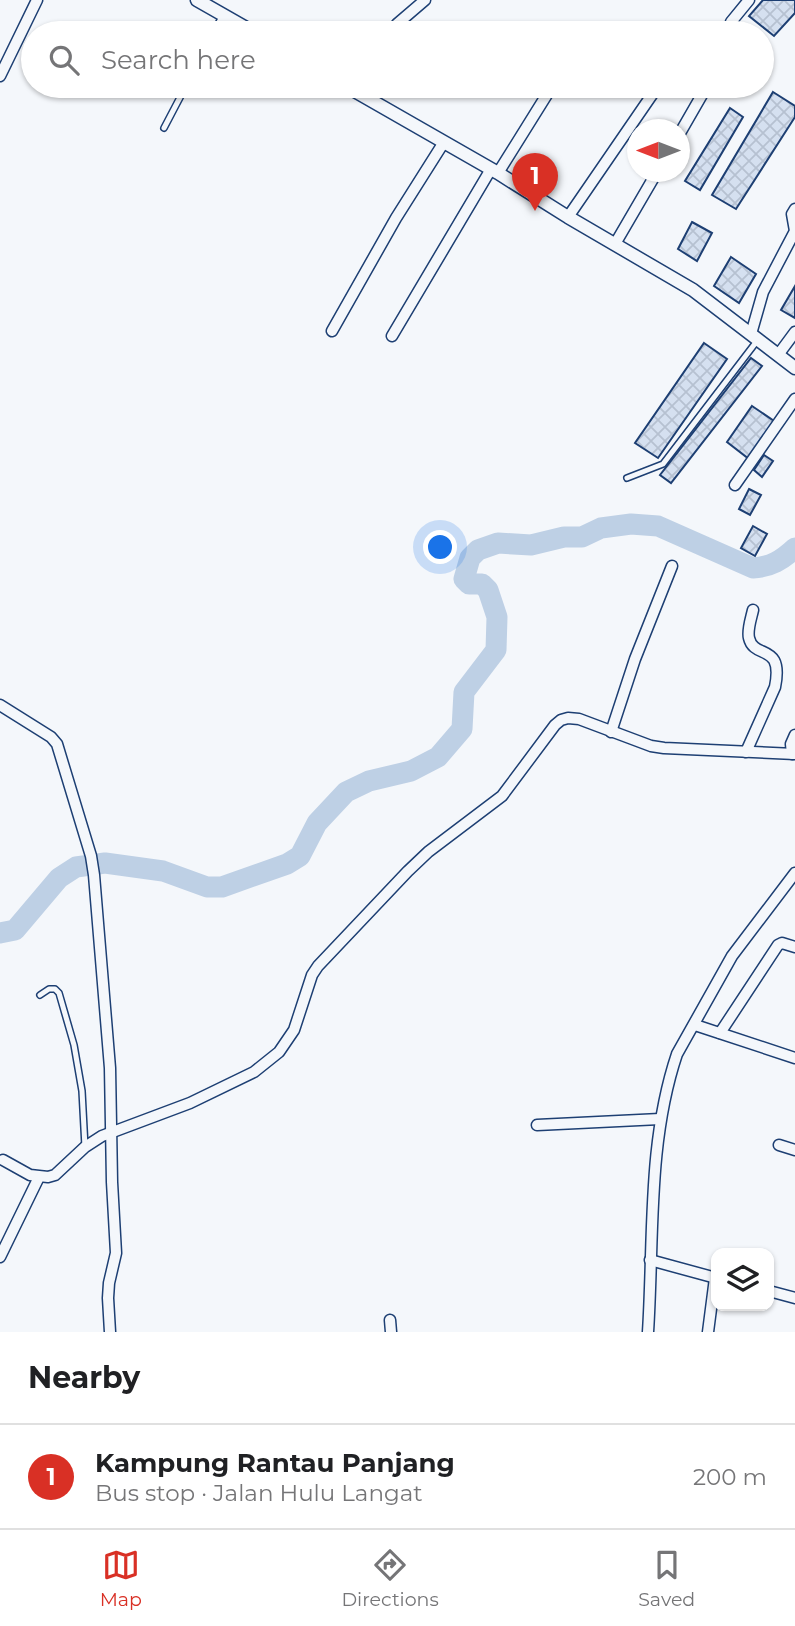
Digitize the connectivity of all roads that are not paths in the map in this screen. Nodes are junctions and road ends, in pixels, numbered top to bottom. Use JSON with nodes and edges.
{"nodes":[{"id":1,"x":37,"y":0,"type":"edge"},
{"id":2,"x":197,"y":0,"type":"edge"},
{"id":3,"x":425,"y":0,"type":"edge"},
{"id":4,"x":749,"y":0,"type":"edge"},
{"id":5,"x":223,"y":15,"type":"junction"},
{"id":6,"x":27,"y":21,"type":"edge"},
{"id":7,"x":220,"y":21,"type":"edge"},
{"id":8,"x":234,"y":21,"type":"edge"},
{"id":9,"x":399,"y":21,"type":"edge"},
{"id":10,"x":732,"y":21,"type":"edge"},
{"id":11,"x":21,"y":33,"type":"edge"},
{"id":12,"x":0,"y":76,"type":"edge"},
{"id":13,"x":180,"y":98,"type":"edge"},
{"id":14,"x":369,"y":98,"type":"edge"},
{"id":15,"x":544,"y":98,"type":"edge"},
{"id":16,"x":650,"y":98,"type":"edge"},
{"id":17,"x":700,"y":98,"type":"edge"},
{"id":18,"x":688,"y":119,"type":"edge"},
{"id":19,"x":164,"y":128,"type":"dead end"},
{"id":20,"x":444,"y":142,"type":"junction"},
{"id":21,"x":494,"y":171,"type":"junction"},
{"id":22,"x":651,"y":182,"type":"edge"},
{"id":23,"x":795,"y":209,"type":"edge"},
{"id":24,"x":568,"y":216,"type":"junction"},
{"id":25,"x":615,"y":244,"type":"junction"},
{"id":26,"x":332,"y":331,"type":"dead end"},
{"id":27,"x":795,"y":332,"type":"edge"},
{"id":28,"x":393,"y":336,"type":"dead end"},
{"id":29,"x":755,"y":337,"type":"junction"},
{"id":30,"x":778,"y":355,"type":"junction"},
{"id":31,"x":795,"y":368,"type":"edge"},
{"id":32,"x":795,"y":399,"type":"edge"},
{"id":33,"x":627,"y":478,"type":"dead end"},
{"id":34,"x":735,"y":485,"type":"dead end"},
{"id":35,"x":671,"y":566,"type":"dead end"},
{"id":36,"x":753,"y":610,"type":"dead end"},
{"id":37,"x":0,"y":705,"type":"edge"},
{"id":38,"x":611,"y":732,"type":"junction"},
{"id":39,"x":795,"y":735,"type":"edge"},
{"id":40,"x":746,"y":752,"type":"junction"},
{"id":41,"x":793,"y":754,"type":"edge"},
{"id":42,"x":795,"y":873,"type":"edge"},
{"id":43,"x":795,"y":947,"type":"edge"},
{"id":44,"x":40,"y":995,"type":"dead end"},
{"id":45,"x":695,"y":1025,"type":"junction"},
{"id":46,"x":720,"y":1033,"type":"junction"},
{"id":47,"x":795,"y":1058,"type":"edge"},
{"id":48,"x":660,"y":1119,"type":"junction"},
{"id":49,"x":537,"y":1125,"type":"dead end"},
{"id":50,"x":111,"y":1133,"type":"junction"},
{"id":51,"x":779,"y":1145,"type":"dead end"},
{"id":52,"x":85,"y":1147,"type":"junction"},
{"id":53,"x":795,"y":1150,"type":"edge"},
{"id":54,"x":3,"y":1160,"type":"dead end"},
{"id":55,"x":40,"y":1177,"type":"junction"},
{"id":56,"x":0,"y":1257,"type":"edge"},
{"id":57,"x":650,"y":1260,"type":"junction"},
{"id":58,"x":711,"y":1277,"type":"edge"},
{"id":59,"x":774,"y":1292,"type":"edge"},
{"id":60,"x":795,"y":1297,"type":"edge"},
{"id":61,"x":711,"y":1309,"type":"edge"},
{"id":62,"x":390,"y":1320,"type":"dead end"},
{"id":63,"x":110,"y":1332,"type":"edge"},
{"id":64,"x":391,"y":1332,"type":"edge"},
{"id":65,"x":649,"y":1332,"type":"edge"},
{"id":66,"x":708,"y":1332,"type":"edge"}],
"edges":[{"from":1,"to":6,"type":"street"},
{"from":2,"to":5,"type":"street"},
{"from":3,"to":9,"type":"street"},
{"from":4,"to":10,"type":"street"},
{"from":5,"to":7,"type":"lane"},
{"from":5,"to":8,"type":"street"},
{"from":11,"to":12,"type":"street"},
{"from":13,"to":19,"type":"lane"},
{"from":14,"to":20,"type":"street"},
{"from":15,"to":21,"type":"street"},
{"from":16,"to":24,"type":"street"},
{"from":17,"to":18,"type":"street"},
{"from":20,"to":21,"type":"street"},
{"from":20,"to":26,"type":"street"},
{"from":21,"to":24,"type":"street"},
{"from":21,"to":28,"type":"street"},
{"from":22,"to":25,"type":"street"},
{"from":23,"to":29,"type":"street"},
{"from":24,"to":25,"type":"street"},
{"from":25,"to":29,"type":"street"},
{"from":27,"to":30,"type":"street"},
{"from":29,"to":30,"type":"street"},
{"from":29,"to":33,"type":"lane"},
{"from":30,"to":31,"type":"street"},
{"from":32,"to":34,"type":"street"},
{"from":35,"to":38,"type":"street"},
{"from":36,"to":40,"type":"street"},
{"from":37,"to":50,"type":"street"},
{"from":38,"to":40,"type":"street"},
{"from":38,"to":50,"type":"street"},
{"from":39,"to":41,"type":"street"},
{"from":40,"to":41,"type":"street"},
{"from":42,"to":45,"type":"street"},
{"from":43,"to":46,"type":"street"},
{"from":44,"to":52,"type":"lane"},
{"from":45,"to":46,"type":"street"},
{"from":45,"to":48,"type":"street"},
{"from":46,"to":47,"type":"street"},
{"from":48,"to":49,"type":"street"},
{"from":48,"to":57,"type":"street"},
{"from":50,"to":52,"type":"street"},
{"from":50,"to":63,"type":"street"},
{"from":51,"to":53,"type":"street"},
{"from":52,"to":55,"type":"street"},
{"from":54,"to":55,"type":"street"},
{"from":55,"to":56,"type":"street"},
{"from":57,"to":58,"type":"street"},
{"from":57,"to":65,"type":"street"},
{"from":59,"to":60,"type":"street"},
{"from":61,"to":66,"type":"street"},
{"from":62,"to":64,"type":"street"}]}
